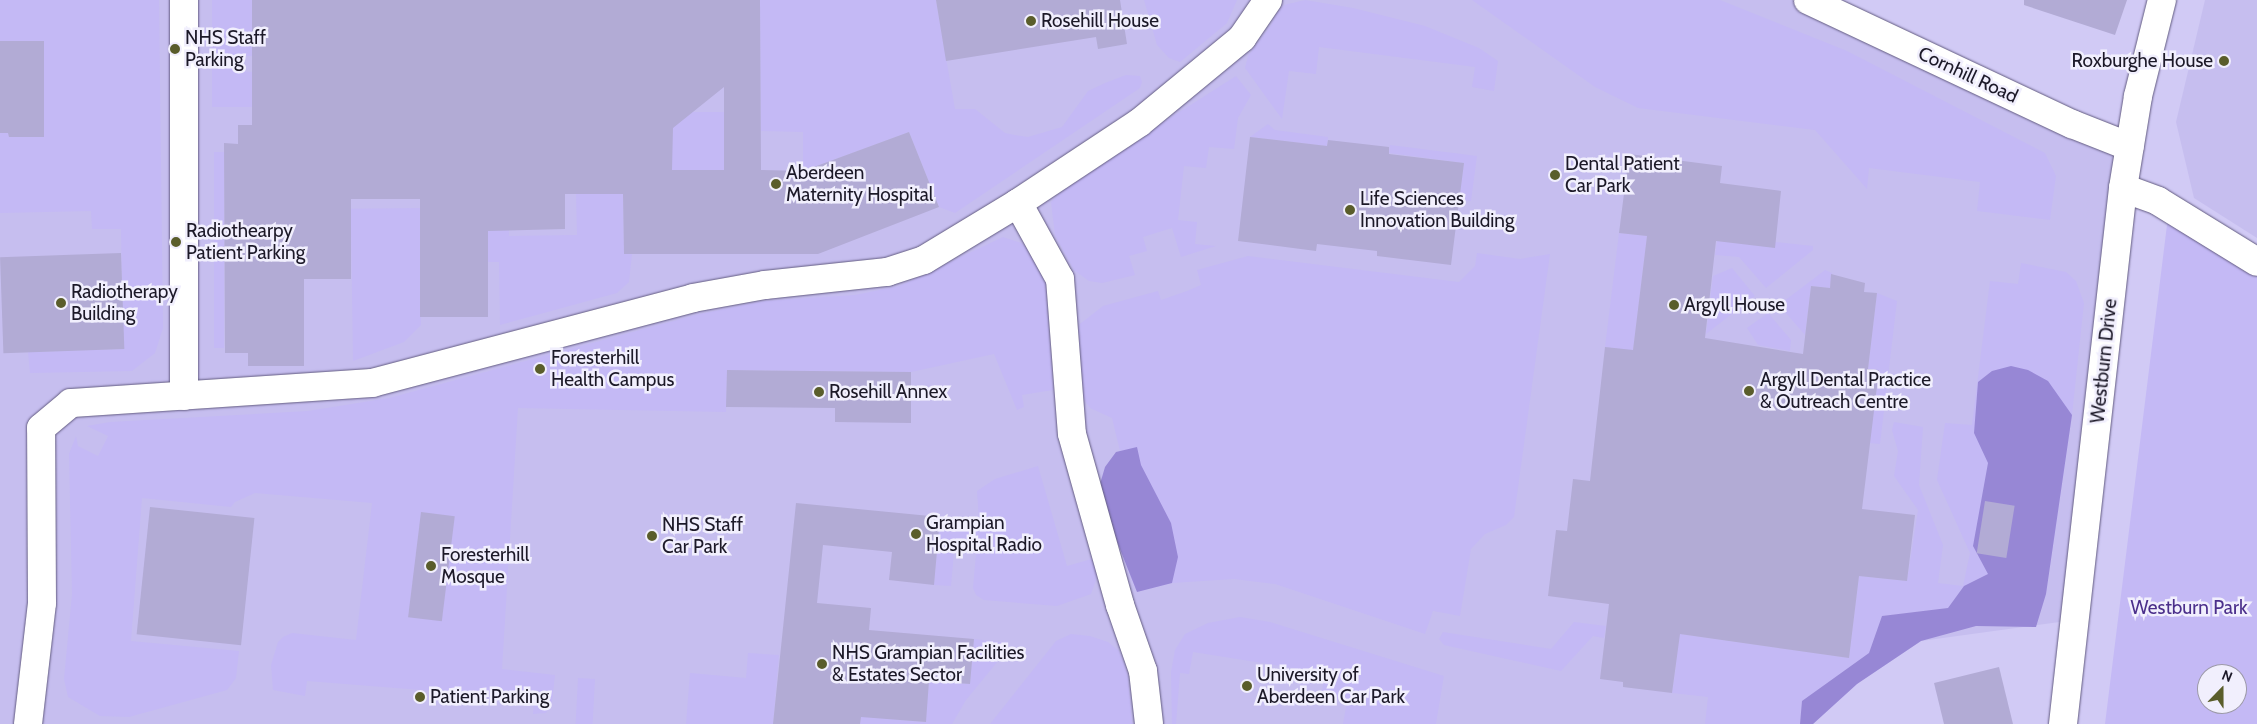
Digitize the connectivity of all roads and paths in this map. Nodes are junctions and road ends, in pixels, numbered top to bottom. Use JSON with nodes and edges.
{"nodes":[{"id":1,"x":184,"y":0,"type":"edge"},
{"id":2,"x":1268,"y":0,"type":"edge"},
{"id":3,"x":1808,"y":0,"type":"edge"},
{"id":4,"x":2162,"y":0,"type":"edge"},
{"id":5,"x":2130,"y":147,"type":"junction"},
{"id":6,"x":2123,"y":188,"type":"junction"},
{"id":7,"x":1018,"y":203,"type":"junction"},
{"id":8,"x":2257,"y":262,"type":"edge"},
{"id":9,"x":184,"y":396,"type":"junction"},
{"id":10,"x":28,"y":724,"type":"edge"},
{"id":11,"x":1149,"y":724,"type":"edge"},
{"id":12,"x":2063,"y":724,"type":"edge"}],
"edges":[{"from":1,"to":9,"type":"street"},
{"from":2,"to":7,"type":"street"},
{"from":3,"to":5,"type":"street","name":"Cornhill Road"},
{"from":4,"to":5,"type":"street","name":"Westburn Drive"},
{"from":5,"to":6,"type":"street","name":"Westburn Drive"},
{"from":6,"to":8,"type":"street"},
{"from":6,"to":12,"type":"street","name":"Westburn Drive"},
{"from":7,"to":9,"type":"street"},
{"from":7,"to":11,"type":"street"},
{"from":9,"to":10,"type":"street"}]}
